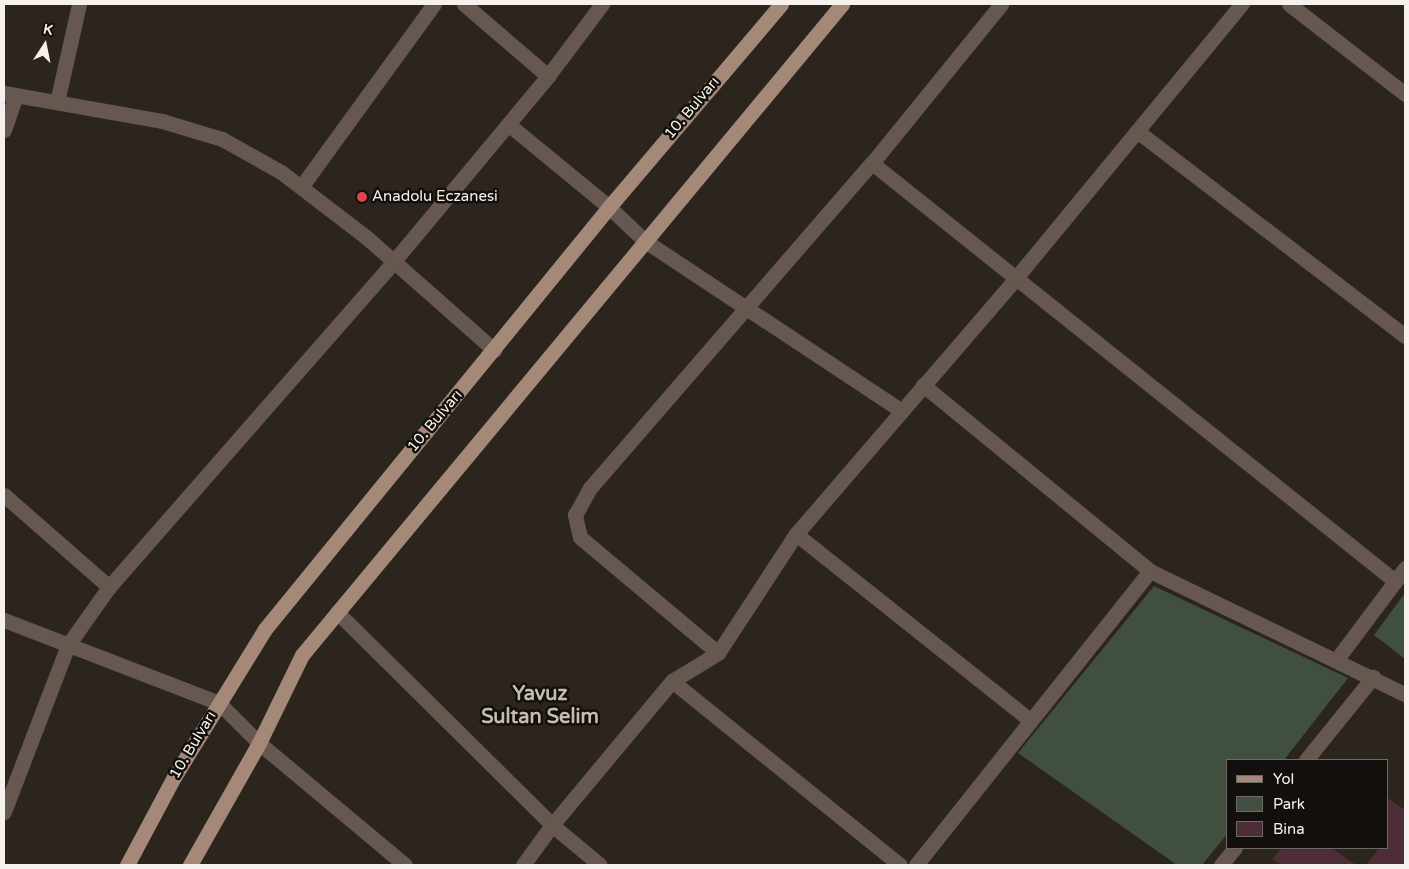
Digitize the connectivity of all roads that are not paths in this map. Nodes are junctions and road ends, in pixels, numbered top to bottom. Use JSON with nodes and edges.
{"nodes":[{"id":1,"x":79,"y":4,"type":"edge"},
{"id":2,"x":434,"y":4,"type":"edge"},
{"id":3,"x":464,"y":4,"type":"edge"},
{"id":4,"x":602,"y":4,"type":"edge"},
{"id":5,"x":781,"y":4,"type":"edge"},
{"id":6,"x":842,"y":4,"type":"edge"},
{"id":7,"x":1001,"y":4,"type":"edge"},
{"id":8,"x":1242,"y":4,"type":"edge"},
{"id":9,"x":1289,"y":4,"type":"edge"},
{"id":10,"x":548,"y":76,"type":"junction"},
{"id":11,"x":10,"y":94,"type":"edge"},
{"id":12,"x":1405,"y":94,"type":"edge"},
{"id":13,"x":57,"y":102,"type":"junction"},
{"id":14,"x":508,"y":124,"type":"junction"},
{"id":15,"x":4,"y":130,"type":"edge"},
{"id":16,"x":1137,"y":131,"type":"junction"},
{"id":17,"x":872,"y":163,"type":"junction"},
{"id":18,"x":302,"y":187,"type":"junction"},
{"id":19,"x":609,"y":207,"type":"junction"},
{"id":20,"x":645,"y":241,"type":"junction"},
{"id":21,"x":394,"y":261,"type":"junction"},
{"id":22,"x":1015,"y":279,"type":"junction"},
{"id":23,"x":745,"y":310,"type":"junction"},
{"id":24,"x":1405,"y":336,"type":"edge"},
{"id":25,"x":494,"y":350,"type":"junction"},
{"id":26,"x":923,"y":385,"type":"junction"},
{"id":27,"x":902,"y":411,"type":"junction"},
{"id":28,"x":4,"y":495,"type":"edge"},
{"id":29,"x":796,"y":534,"type":"junction"},
{"id":30,"x":1405,"y":568,"type":"edge"},
{"id":31,"x":1150,"y":571,"type":"junction"},
{"id":32,"x":1395,"y":581,"type":"junction"},
{"id":33,"x":109,"y":587,"type":"junction"},
{"id":34,"x":338,"y":612,"type":"junction"},
{"id":35,"x":4,"y":620,"type":"edge"},
{"id":36,"x":68,"y":645,"type":"junction"},
{"id":37,"x":718,"y":653,"type":"junction"},
{"id":38,"x":1337,"y":659,"type":"junction"},
{"id":39,"x":1373,"y":677,"type":"junction"},
{"id":40,"x":672,"y":682,"type":"junction"},
{"id":41,"x":1405,"y":694,"type":"edge"},
{"id":42,"x":219,"y":703,"type":"junction"},
{"id":43,"x":1030,"y":721,"type":"junction"},
{"id":44,"x":259,"y":743,"type":"junction"},
{"id":45,"x":1307,"y":759,"type":"edge"},
{"id":46,"x":4,"y":812,"type":"edge"},
{"id":47,"x":552,"y":825,"type":"junction"},
{"id":48,"x":1234,"y":849,"type":"edge"},
{"id":49,"x":127,"y":865,"type":"edge"},
{"id":50,"x":190,"y":865,"type":"edge"},
{"id":51,"x":405,"y":865,"type":"edge"},
{"id":52,"x":523,"y":865,"type":"edge"},
{"id":53,"x":600,"y":865,"type":"edge"},
{"id":54,"x":900,"y":865,"type":"edge"},
{"id":55,"x":916,"y":865,"type":"edge"},
{"id":56,"x":1221,"y":865,"type":"edge"}],
"edges":[{"from":1,"to":13,"type":"street"},
{"from":2,"to":18,"type":"street"},
{"from":3,"to":10,"type":"street"},
{"from":4,"to":10,"type":"street"},
{"from":5,"to":19,"type":"main road","name":"10. Bulvarı"},
{"from":6,"to":20,"type":"main road"},
{"from":7,"to":17,"type":"street"},
{"from":8,"to":16,"type":"street"},
{"from":9,"to":12,"type":"street"},
{"from":10,"to":14,"type":"street"},
{"from":11,"to":13,"type":"street"},
{"from":11,"to":15,"type":"street"},
{"from":13,"to":18,"type":"street"},
{"from":14,"to":19,"type":"street"},
{"from":14,"to":21,"type":"street"},
{"from":16,"to":22,"type":"street"},
{"from":16,"to":24,"type":"street"},
{"from":17,"to":22,"type":"street"},
{"from":17,"to":23,"type":"street"},
{"from":18,"to":21,"type":"street"},
{"from":19,"to":20,"type":"street"},
{"from":19,"to":25,"type":"main road","name":"10. Bulvarı"},
{"from":20,"to":23,"type":"street"},
{"from":20,"to":34,"type":"main road"},
{"from":21,"to":25,"type":"street"},
{"from":21,"to":33,"type":"street"},
{"from":22,"to":26,"type":"street"},
{"from":22,"to":32,"type":"street"},
{"from":23,"to":27,"type":"street"},
{"from":23,"to":37,"type":"street"},
{"from":25,"to":42,"type":"main road","name":"10. Bulvarı"},
{"from":26,"to":27,"type":"street"},
{"from":26,"to":31,"type":"street"},
{"from":27,"to":29,"type":"street"},
{"from":28,"to":33,"type":"street"},
{"from":29,"to":37,"type":"street"},
{"from":29,"to":43,"type":"street"},
{"from":30,"to":32,"type":"street"},
{"from":31,"to":38,"type":"street"},
{"from":31,"to":43,"type":"street"},
{"from":32,"to":38,"type":"street"},
{"from":33,"to":36,"type":"street"},
{"from":34,"to":44,"type":"main road"},
{"from":34,"to":47,"type":"street"},
{"from":35,"to":36,"type":"street"},
{"from":36,"to":42,"type":"street"},
{"from":36,"to":46,"type":"street"},
{"from":37,"to":40,"type":"street"},
{"from":38,"to":39,"type":"street"},
{"from":39,"to":41,"type":"street"},
{"from":39,"to":45,"type":"street"},
{"from":40,"to":47,"type":"street"},
{"from":40,"to":54,"type":"street"},
{"from":42,"to":44,"type":"street"},
{"from":42,"to":49,"type":"main road","name":"10. Bulvarı"},
{"from":43,"to":55,"type":"street"},
{"from":44,"to":50,"type":"main road"},
{"from":44,"to":51,"type":"street"},
{"from":47,"to":52,"type":"street"},
{"from":47,"to":53,"type":"street"},
{"from":48,"to":56,"type":"street"}]}
